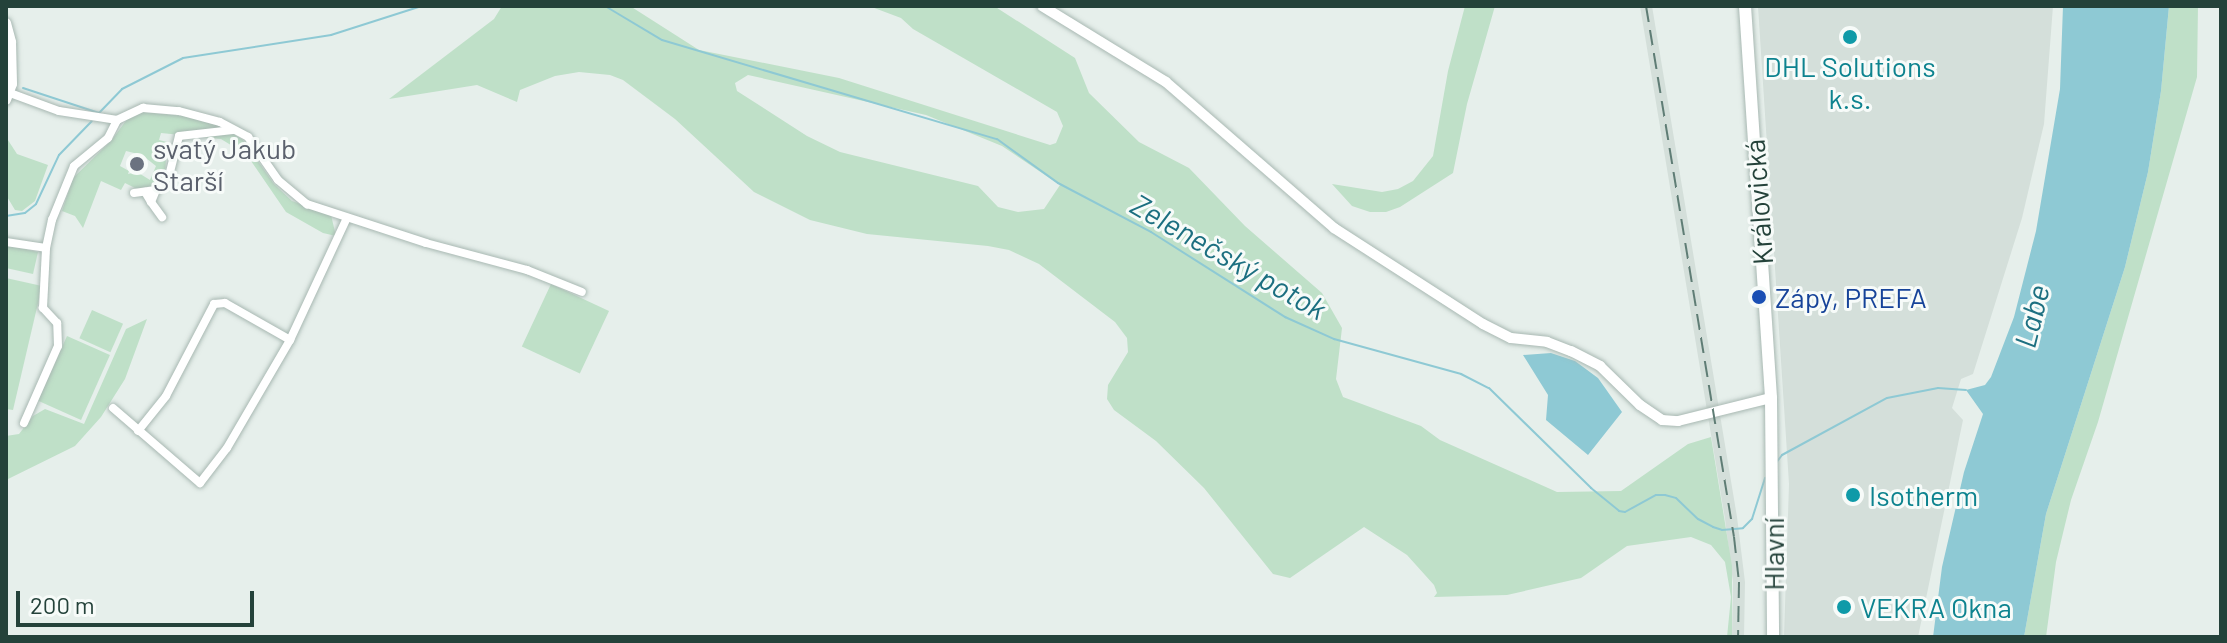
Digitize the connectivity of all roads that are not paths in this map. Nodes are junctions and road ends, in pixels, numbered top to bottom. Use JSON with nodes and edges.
{"nodes":[{"id":1,"x":1042,"y":6,"type":"edge"},
{"id":2,"x":1745,"y":6,"type":"edge"},
{"id":3,"x":6,"y":23,"type":"edge"},
{"id":4,"x":8,"y":96,"type":"edge"},
{"id":5,"x":117,"y":120,"type":"junction"},
{"id":6,"x":234,"y":130,"type":"junction"},
{"id":7,"x":156,"y":190,"type":"junction"},
{"id":8,"x":145,"y":192,"type":"junction"},
{"id":9,"x":134,"y":193,"type":"dead end"},
{"id":10,"x":151,"y":202,"type":"junction"},
{"id":11,"x":162,"y":217,"type":"dead end"},
{"id":12,"x":347,"y":218,"type":"junction"},
{"id":13,"x":6,"y":242,"type":"edge"},
{"id":14,"x":46,"y":248,"type":"junction"},
{"id":15,"x":582,"y":292,"type":"dead end"},
{"id":16,"x":290,"y":340,"type":"junction"},
{"id":17,"x":1771,"y":398,"type":"junction"},
{"id":18,"x":113,"y":408,"type":"dead end"},
{"id":19,"x":24,"y":423,"type":"dead end"},
{"id":20,"x":138,"y":431,"type":"junction"},
{"id":21,"x":1772,"y":449,"type":"joint"},
{"id":22,"x":1773,"y":637,"type":"edge"}],
"edges":[{"from":1,"to":17,"type":"street"},
{"from":2,"to":17,"type":"main road","name":"Královická"},
{"from":3,"to":4,"type":"street"},
{"from":4,"to":5,"type":"street"},
{"from":5,"to":6,"type":"street"},
{"from":5,"to":14,"type":"street"},
{"from":6,"to":7,"type":"street"},
{"from":6,"to":12,"type":"street"},
{"from":7,"to":8,"type":"street"},
{"from":7,"to":10,"type":"street"},
{"from":8,"to":9,"type":"street"},
{"from":8,"to":10,"type":"street"},
{"from":10,"to":11,"type":"street"},
{"from":12,"to":15,"type":"street"},
{"from":12,"to":16,"type":"street"},
{"from":13,"to":14,"type":"street"},
{"from":14,"to":19,"type":"street"},
{"from":16,"to":20,"type":"street"},
{"from":16,"to":20,"type":"street"},
{"from":17,"to":21,"type":"main road","name":"Královická"},
{"from":18,"to":20,"type":"street"},
{"from":21,"to":22,"type":"main road","name":"Hlavní"}]}
